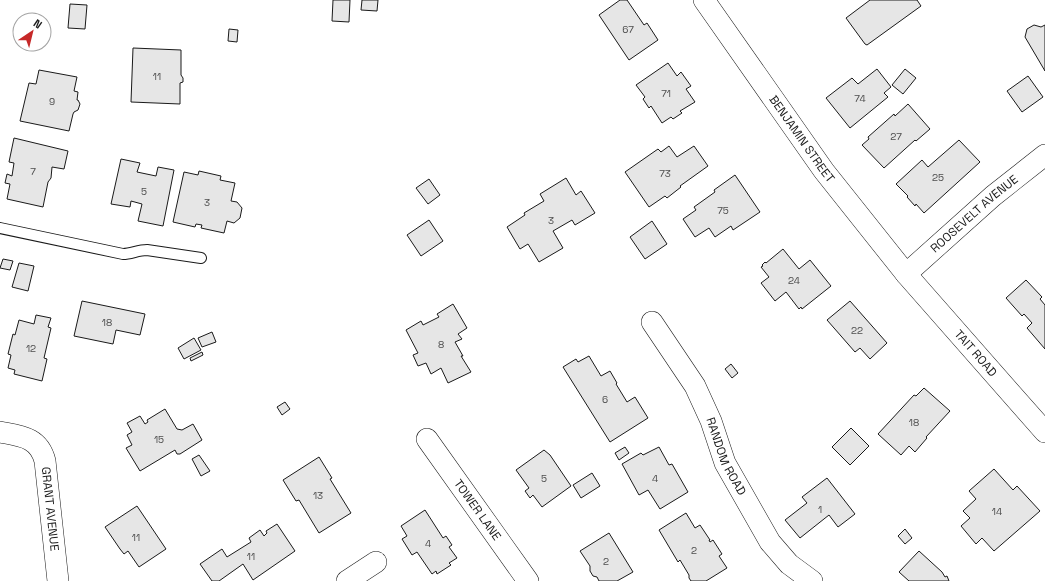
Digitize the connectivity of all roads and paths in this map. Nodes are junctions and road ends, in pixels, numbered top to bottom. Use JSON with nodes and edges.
{"nodes":[{"id":1,"x":704,"y":0,"type":"edge"},
{"id":2,"x":1045,"y":155,"type":"edge"},
{"id":3,"x":0,"y":228,"type":"edge"},
{"id":4,"x":201,"y":258,"type":"dead end"},
{"id":5,"x":906,"y":274,"type":"junction"},
{"id":6,"x":652,"y":322,"type":"dead end"},
{"id":7,"x":0,"y":432,"type":"edge"},
{"id":8,"x":1045,"y":432,"type":"edge"},
{"id":9,"x":427,"y":439,"type":"dead end"},
{"id":10,"x":376,"y":562,"type":"dead end"},
{"id":11,"x":58,"y":581,"type":"edge"},
{"id":12,"x":347,"y":581,"type":"edge"},
{"id":13,"x":528,"y":581,"type":"edge"},
{"id":14,"x":812,"y":581,"type":"edge"}],
"edges":[{"from":1,"to":5,"type":"street","name":"BENJAMIN STREET"},
{"from":2,"to":5,"type":"street","name":"ROOSEVELT AVENUE"},
{"from":3,"to":4,"type":"lane"},
{"from":5,"to":8,"type":"street","name":"TAIT ROAD"},
{"from":6,"to":14,"type":"street","name":"RANDOM ROAD"},
{"from":7,"to":11,"type":"street","name":"GRANT AVENUE"},
{"from":9,"to":13,"type":"street","name":"TOWER LANE"},
{"from":10,"to":12,"type":"street"}]}
